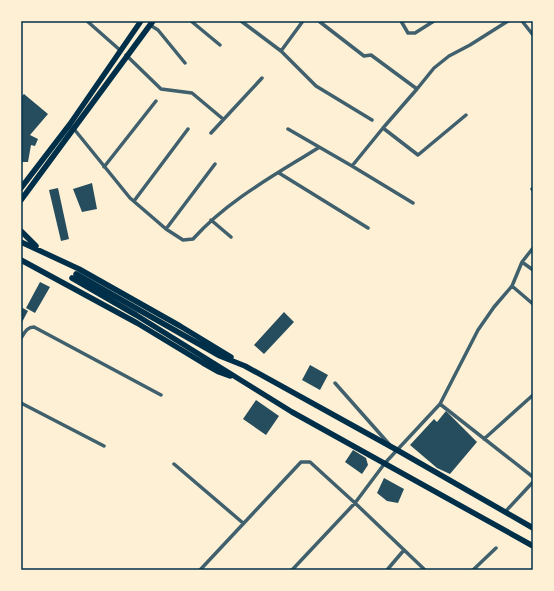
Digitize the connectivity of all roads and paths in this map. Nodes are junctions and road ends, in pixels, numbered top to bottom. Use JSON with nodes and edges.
{"nodes":[{"id":1,"x":87,"y":21,"type":"edge"},
{"id":2,"x":139,"y":21,"type":"edge"},
{"id":3,"x":191,"y":21,"type":"edge"},
{"id":4,"x":241,"y":21,"type":"edge"},
{"id":5,"x":303,"y":21,"type":"edge"},
{"id":6,"x":401,"y":21,"type":"edge"},
{"id":7,"x":434,"y":21,"type":"edge"},
{"id":8,"x":508,"y":21,"type":"edge"},
{"id":9,"x":522,"y":21,"type":"edge"},
{"id":10,"x":320,"y":22,"type":"edge"},
{"id":11,"x":151,"y":23,"type":"edge"},
{"id":12,"x":533,"y":35,"type":"edge"},
{"id":13,"x":220,"y":45,"type":"dead end"},
{"id":14,"x":121,"y":51,"type":"junction"},
{"id":15,"x":281,"y":51,"type":"junction"},
{"id":16,"x":126,"y":55,"type":"junction"},
{"id":17,"x":185,"y":63,"type":"dead end"},
{"id":18,"x":262,"y":78,"type":"dead end"},
{"id":19,"x":418,"y":89,"type":"junction"},
{"id":20,"x":156,"y":101,"type":"dead end"},
{"id":21,"x":466,"y":115,"type":"dead end"},
{"id":22,"x":223,"y":120,"type":"junction"},
{"id":23,"x":372,"y":120,"type":"dead end"},
{"id":24,"x":383,"y":128,"type":"junction"},
{"id":25,"x":74,"y":129,"type":"junction"},
{"id":26,"x":188,"y":129,"type":"dead end"},
{"id":27,"x":288,"y":129,"type":"dead end"},
{"id":28,"x":210,"y":133,"type":"dead end"},
{"id":29,"x":318,"y":148,"type":"junction"},
{"id":30,"x":215,"y":164,"type":"dead end"},
{"id":31,"x":352,"y":166,"type":"junction"},
{"id":32,"x":104,"y":168,"type":"junction"},
{"id":33,"x":279,"y":173,"type":"junction"},
{"id":34,"x":21,"y":188,"type":"edge"},
{"id":35,"x":21,"y":200,"type":"edge"},
{"id":36,"x":134,"y":201,"type":"junction"},
{"id":37,"x":413,"y":203,"type":"dead end"},
{"id":38,"x":211,"y":220,"type":"junction"},
{"id":39,"x":368,"y":228,"type":"dead end"},
{"id":40,"x":166,"y":229,"type":"junction"},
{"id":41,"x":21,"y":231,"type":"edge"},
{"id":42,"x":231,"y":237,"type":"dead end"},
{"id":43,"x":21,"y":242,"type":"edge"},
{"id":44,"x":533,"y":248,"type":"edge"},
{"id":45,"x":39,"y":249,"type":"junction"},
{"id":46,"x":21,"y":260,"type":"edge"},
{"id":47,"x":522,"y":262,"type":"junction"},
{"id":48,"x":533,"y":270,"type":"edge"},
{"id":49,"x":512,"y":286,"type":"junction"},
{"id":50,"x":533,"y":304,"type":"edge"},
{"id":51,"x":21,"y":338,"type":"edge"},
{"id":52,"x":244,"y":366,"type":"junction"},
{"id":53,"x":242,"y":380,"type":"junction"},
{"id":54,"x":335,"y":383,"type":"dead end"},
{"id":55,"x":161,"y":395,"type":"dead end"},
{"id":56,"x":533,"y":395,"type":"edge"},
{"id":57,"x":21,"y":403,"type":"edge"},
{"id":58,"x":440,"y":404,"type":"junction"},
{"id":59,"x":484,"y":438,"type":"junction"},
{"id":60,"x":104,"y":446,"type":"dead end"},
{"id":61,"x":391,"y":446,"type":"junction"},
{"id":62,"x":397,"y":450,"type":"junction"},
{"id":63,"x":385,"y":463,"type":"junction"},
{"id":64,"x":174,"y":464,"type":"dead end"},
{"id":65,"x":533,"y":477,"type":"edge"},
{"id":66,"x":533,"y":482,"type":"edge"},
{"id":67,"x":355,"y":503,"type":"junction"},
{"id":68,"x":505,"y":512,"type":"junction"},
{"id":69,"x":243,"y":523,"type":"junction"},
{"id":70,"x":533,"y":528,"type":"edge"},
{"id":71,"x":533,"y":546,"type":"edge"},
{"id":72,"x":496,"y":548,"type":"dead end"},
{"id":73,"x":404,"y":550,"type":"junction"},
{"id":74,"x":200,"y":570,"type":"edge"},
{"id":75,"x":292,"y":570,"type":"edge"},
{"id":76,"x":387,"y":570,"type":"edge"},
{"id":77,"x":424,"y":570,"type":"edge"},
{"id":78,"x":474,"y":570,"type":"edge"}],
"edges":[{"from":1,"to":14,"type":"street"},
{"from":2,"to":14,"type":"main road"},
{"from":3,"to":13,"type":"street"},
{"from":4,"to":15,"type":"street"},
{"from":5,"to":15,"type":"street"},
{"from":6,"to":7,"type":"street"},
{"from":8,"to":19,"type":"street"},
{"from":9,"to":12,"type":"street"},
{"from":10,"to":19,"type":"street"},
{"from":11,"to":16,"type":"main road"},
{"from":11,"to":17,"type":"street"},
{"from":14,"to":34,"type":"main road"},
{"from":15,"to":23,"type":"street"},
{"from":16,"to":22,"type":"street"},
{"from":16,"to":25,"type":"main road"},
{"from":18,"to":22,"type":"street"},
{"from":19,"to":24,"type":"street"},
{"from":20,"to":32,"type":"street"},
{"from":21,"to":24,"type":"street"},
{"from":22,"to":28,"type":"street"},
{"from":24,"to":31,"type":"street"},
{"from":25,"to":32,"type":"street"},
{"from":25,"to":35,"type":"main road"},
{"from":26,"to":36,"type":"street"},
{"from":27,"to":29,"type":"street"},
{"from":29,"to":31,"type":"street"},
{"from":29,"to":33,"type":"street"},
{"from":30,"to":40,"type":"street"},
{"from":31,"to":37,"type":"street"},
{"from":32,"to":36,"type":"street"},
{"from":33,"to":38,"type":"street"},
{"from":33,"to":39,"type":"street"},
{"from":36,"to":40,"type":"street"},
{"from":38,"to":40,"type":"street"},
{"from":38,"to":42,"type":"street"},
{"from":41,"to":45,"type":"main road"},
{"from":43,"to":45,"type":"main road"},
{"from":44,"to":47,"type":"street"},
{"from":45,"to":52,"type":"main road"},
{"from":46,"to":53,"type":"main road"},
{"from":47,"to":48,"type":"street"},
{"from":47,"to":49,"type":"street"},
{"from":49,"to":50,"type":"street"},
{"from":49,"to":58,"type":"street"},
{"from":51,"to":55,"type":"street"},
{"from":52,"to":53,"type":"main road"},
{"from":52,"to":61,"type":"main road"},
{"from":53,"to":63,"type":"main road"},
{"from":54,"to":61,"type":"street"},
{"from":56,"to":59,"type":"street"},
{"from":57,"to":60,"type":"street"},
{"from":58,"to":59,"type":"street"},
{"from":58,"to":62,"type":"street"},
{"from":59,"to":65,"type":"street"},
{"from":61,"to":62,"type":"main road"},
{"from":62,"to":63,"type":"street"},
{"from":62,"to":68,"type":"main road"},
{"from":63,"to":67,"type":"street"},
{"from":63,"to":71,"type":"main road"},
{"from":64,"to":69,"type":"street"},
{"from":66,"to":68,"type":"street"},
{"from":67,"to":69,"type":"street"},
{"from":67,"to":73,"type":"street"},
{"from":67,"to":75,"type":"street"},
{"from":68,"to":70,"type":"main road"},
{"from":69,"to":74,"type":"street"},
{"from":72,"to":78,"type":"street"},
{"from":73,"to":76,"type":"street"},
{"from":73,"to":77,"type":"street"}]}
